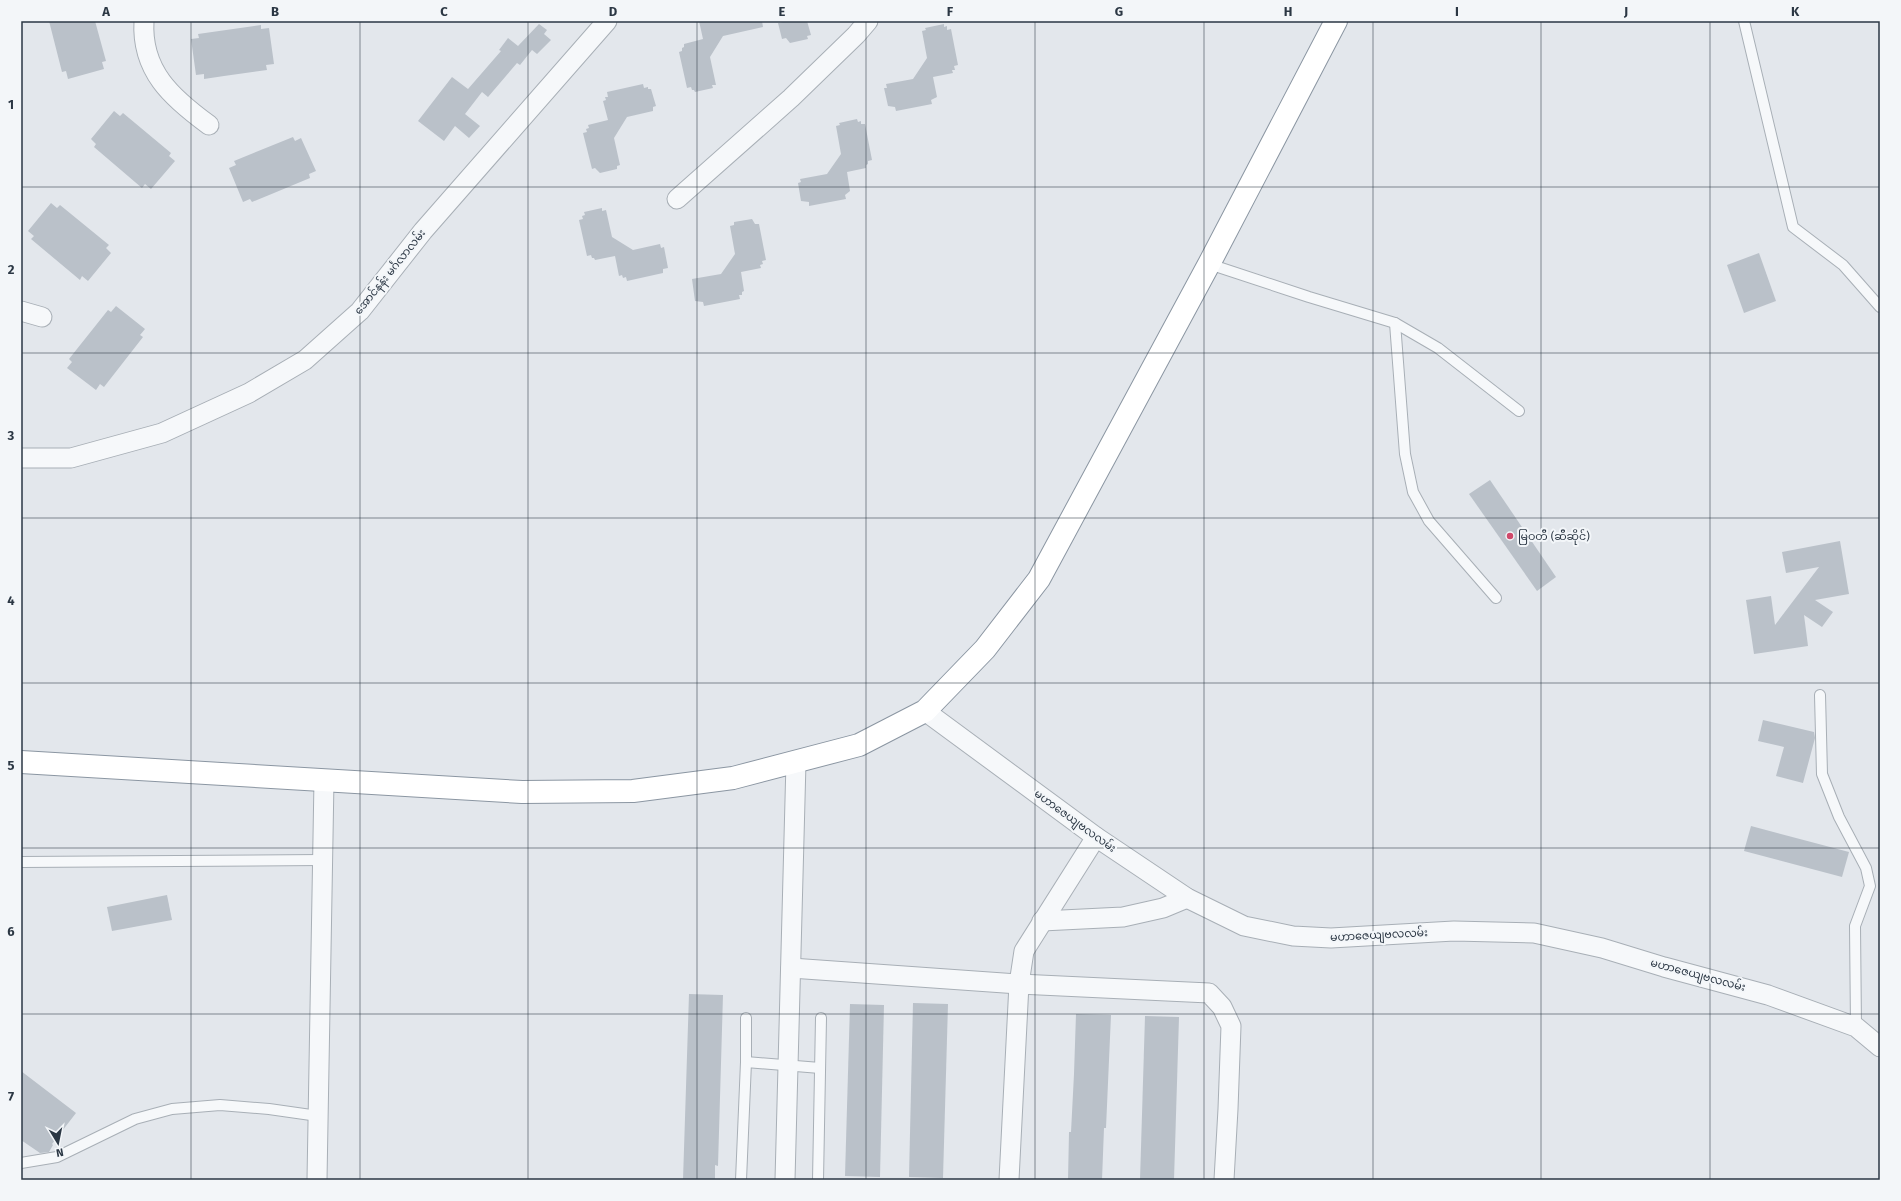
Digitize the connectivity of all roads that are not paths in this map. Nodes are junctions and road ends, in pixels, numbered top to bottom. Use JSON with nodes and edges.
{"nodes":[{"id":1,"x":144,"y":21,"type":"edge"},
{"id":2,"x":607,"y":21,"type":"edge"},
{"id":3,"x":868,"y":21,"type":"edge"},
{"id":4,"x":1336,"y":21,"type":"edge"},
{"id":5,"x":1744,"y":21,"type":"edge"},
{"id":6,"x":209,"y":125,"type":"dead end"},
{"id":7,"x":677,"y":199,"type":"dead end"},
{"id":8,"x":1209,"y":264,"type":"junction"},
{"id":9,"x":1880,"y":307,"type":"edge"},
{"id":10,"x":21,"y":311,"type":"edge"},
{"id":11,"x":42,"y":317,"type":"dead end"},
{"id":12,"x":1395,"y":323,"type":"junction"},
{"id":13,"x":1519,"y":411,"type":"dead end"},
{"id":14,"x":21,"y":458,"type":"edge"},
{"id":15,"x":1496,"y":598,"type":"dead end"},
{"id":16,"x":1820,"y":695,"type":"dead end"},
{"id":17,"x":925,"y":711,"type":"junction"},
{"id":18,"x":21,"y":762,"type":"edge"},
{"id":19,"x":796,"y":762,"type":"junction"},
{"id":20,"x":324,"y":780,"type":"junction"},
{"id":21,"x":1096,"y":837,"type":"junction"},
{"id":22,"x":322,"y":860,"type":"junction"},
{"id":23,"x":21,"y":862,"type":"edge"},
{"id":24,"x":1187,"y":898,"type":"junction"},
{"id":25,"x":1042,"y":921,"type":"junction"},
{"id":26,"x":791,"y":968,"type":"junction"},
{"id":27,"x":1019,"y":984,"type":"junction"},
{"id":28,"x":746,"y":1018,"type":"dead end"},
{"id":29,"x":821,"y":1018,"type":"dead end"},
{"id":30,"x":1856,"y":1027,"type":"junction"},
{"id":31,"x":1880,"y":1047,"type":"edge"},
{"id":32,"x":746,"y":1062,"type":"junction"},
{"id":33,"x":788,"y":1065,"type":"junction"},
{"id":34,"x":820,"y":1068,"type":"junction"},
{"id":35,"x":318,"y":1116,"type":"junction"},
{"id":36,"x":21,"y":1163,"type":"edge"},
{"id":37,"x":317,"y":1180,"type":"edge"},
{"id":38,"x":741,"y":1180,"type":"edge"},
{"id":39,"x":785,"y":1180,"type":"edge"},
{"id":40,"x":818,"y":1180,"type":"edge"},
{"id":41,"x":1009,"y":1180,"type":"edge"},
{"id":42,"x":1224,"y":1180,"type":"edge"}],
"edges":[{"from":1,"to":6,"type":"street"},
{"from":2,"to":14,"type":"street","name":"အောင်နန်း မင်္ဂလာလမ်း"},
{"from":3,"to":7,"type":"street"},
{"from":4,"to":8,"type":"highway"},
{"from":5,"to":9,"type":"lane"},
{"from":8,"to":12,"type":"lane"},
{"from":8,"to":17,"type":"highway"},
{"from":10,"to":11,"type":"street"},
{"from":12,"to":13,"type":"lane"},
{"from":12,"to":15,"type":"lane"},
{"from":16,"to":30,"type":"lane"},
{"from":17,"to":19,"type":"highway"},
{"from":17,"to":21,"type":"street","name":"မဟာဇေယျဗလလမ်း"},
{"from":18,"to":20,"type":"highway"},
{"from":19,"to":20,"type":"highway"},
{"from":19,"to":26,"type":"street"},
{"from":20,"to":22,"type":"street"},
{"from":21,"to":24,"type":"street","name":"မဟာဇေယျဗလလမ်း"},
{"from":21,"to":25,"type":"street"},
{"from":22,"to":23,"type":"lane"},
{"from":22,"to":35,"type":"street"},
{"from":24,"to":25,"type":"street"},
{"from":24,"to":30,"type":"street","name":"မဟာဇေယျဗလလမ်း"},
{"from":25,"to":27,"type":"street"},
{"from":26,"to":27,"type":"street"},
{"from":26,"to":33,"type":"street"},
{"from":27,"to":41,"type":"street"},
{"from":27,"to":42,"type":"street"},
{"from":28,"to":32,"type":"lane"},
{"from":29,"to":34,"type":"lane"},
{"from":30,"to":31,"type":"street","name":"မဟာဇေယျဗလလမ်း"},
{"from":32,"to":33,"type":"lane"},
{"from":32,"to":38,"type":"lane"},
{"from":33,"to":34,"type":"lane"},
{"from":33,"to":39,"type":"street"},
{"from":34,"to":40,"type":"lane"},
{"from":35,"to":36,"type":"lane"},
{"from":35,"to":37,"type":"street"}]}
